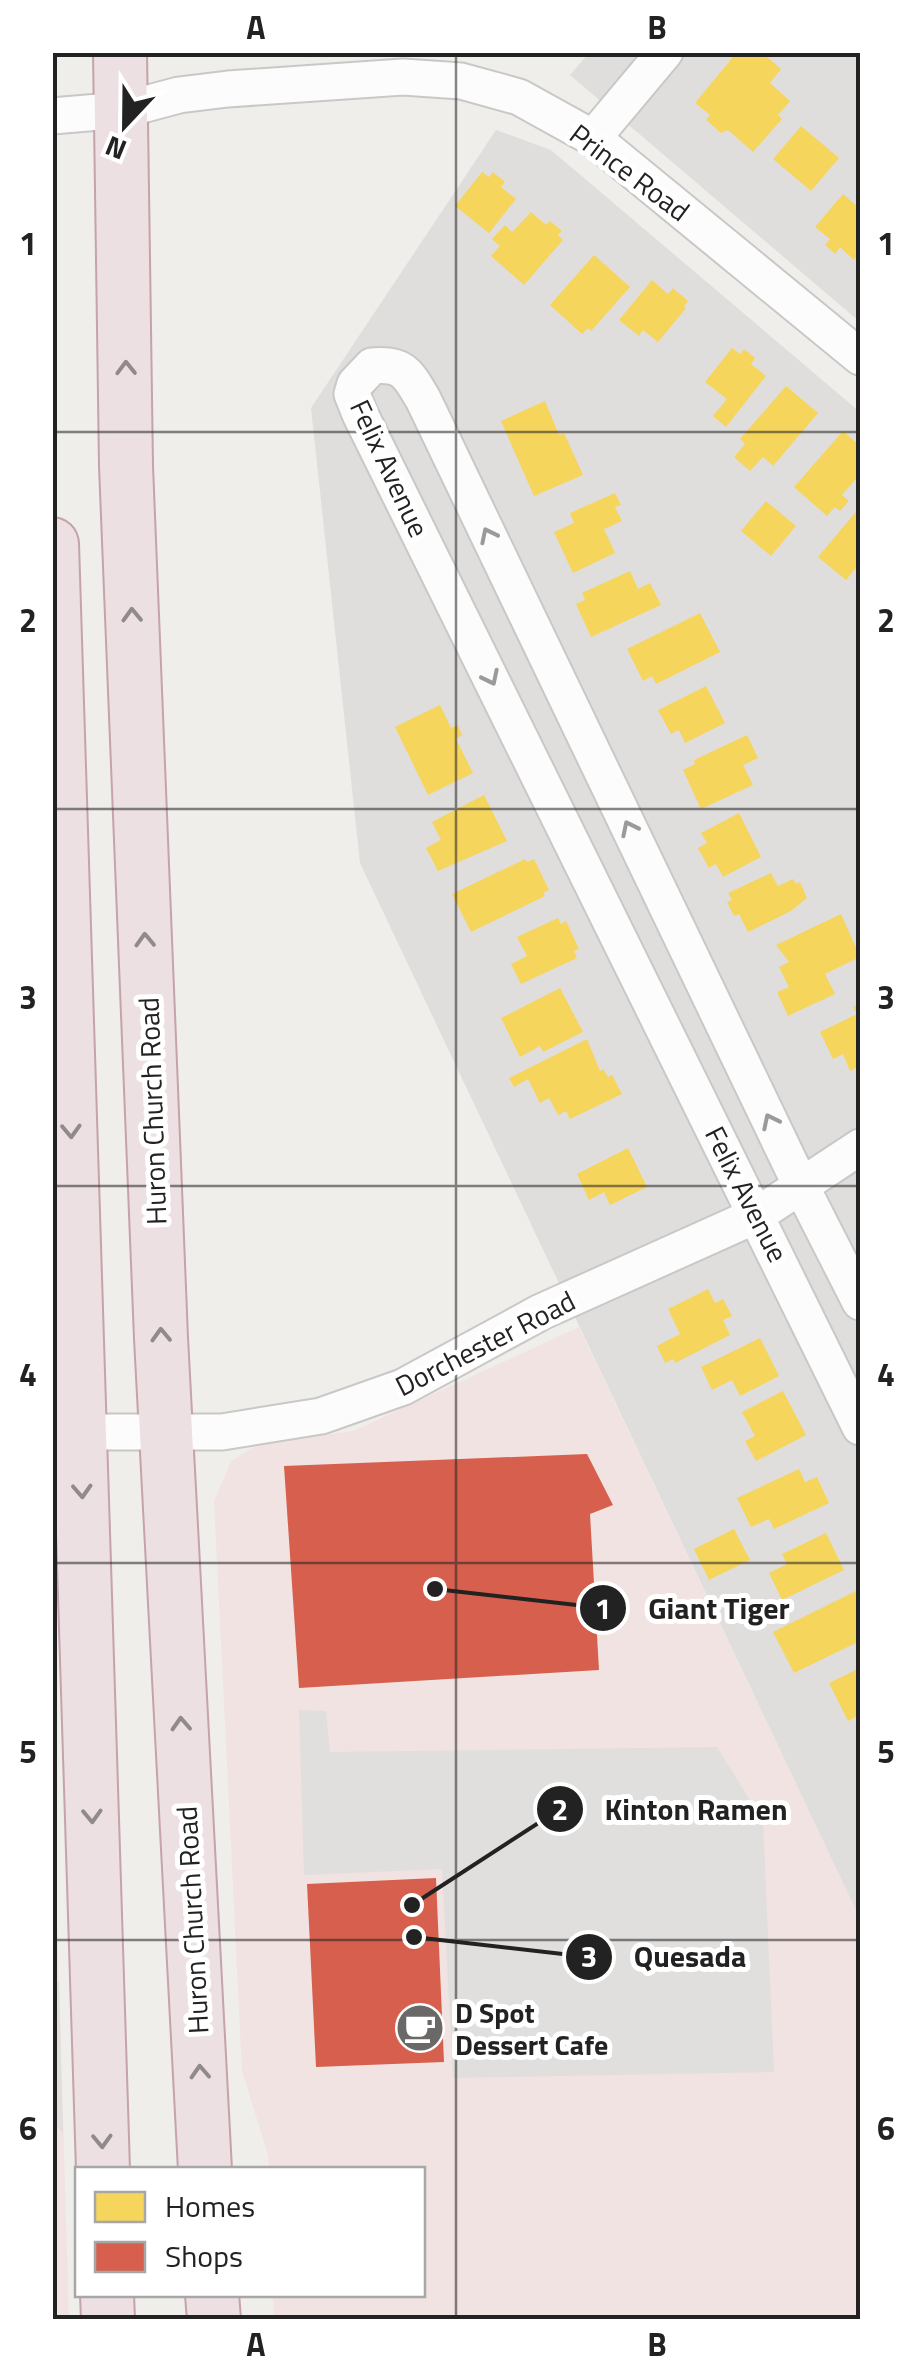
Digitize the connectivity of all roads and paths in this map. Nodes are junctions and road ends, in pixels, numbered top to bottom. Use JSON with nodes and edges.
{"nodes":[{"id":1,"x":120,"y":52,"type":"edge"},
{"id":2,"x":666,"y":52,"type":"edge"},
{"id":3,"x":123,"y":110,"type":"junction"},
{"id":4,"x":52,"y":116,"type":"edge"},
{"id":5,"x":593,"y":138,"type":"junction"},
{"id":6,"x":860,"y":358,"type":"edge"},
{"id":7,"x":52,"y":544,"type":"edge"},
{"id":8,"x":860,"y":1148,"type":"edge"},
{"id":9,"x":802,"y":1188,"type":"junction"},
{"id":10,"x":757,"y":1215,"type":"junction"},
{"id":11,"x":860,"y":1302,"type":"edge"},
{"id":12,"x":860,"y":1427,"type":"edge"},
{"id":13,"x":79,"y":1432,"type":"junction"},
{"id":14,"x":165,"y":1432,"type":"junction"},
{"id":15,"x":103,"y":2167,"type":"edge"},
{"id":16,"x":206,"y":2167,"type":"edge"}],
"edges":[{"from":1,"to":3,"type":"highway","name":"Huron Church Road"},
{"from":2,"to":5,"type":"street"},
{"from":3,"to":4,"type":"street","name":"Prince Road"},
{"from":3,"to":5,"type":"street","name":"Prince Road"},
{"from":14,"to":3,"type":"highway","name":"Huron Church Road","one_way":true},
{"from":5,"to":6,"type":"street","name":"Prince Road"},
{"from":7,"to":13,"type":"highway","one_way":true},
{"from":8,"to":9,"type":"street","name":"Dorchester Road"},
{"from":9,"to":10,"type":"street","name":"Dorchester Road"},
{"from":9,"to":10,"type":"street","name":"Felix Avenue","one_way":true},
{"from":9,"to":11,"type":"street","name":"Felix Avenue"},
{"from":10,"to":12,"type":"street","name":"Felix Avenue"},
{"from":10,"to":14,"type":"street","name":"Dorchester Road"},
{"from":13,"to":14,"type":"street","name":"Dorchester Road"},
{"from":13,"to":15,"type":"highway","one_way":true},
{"from":16,"to":14,"type":"highway","name":"Huron Church Road","one_way":true}]}
